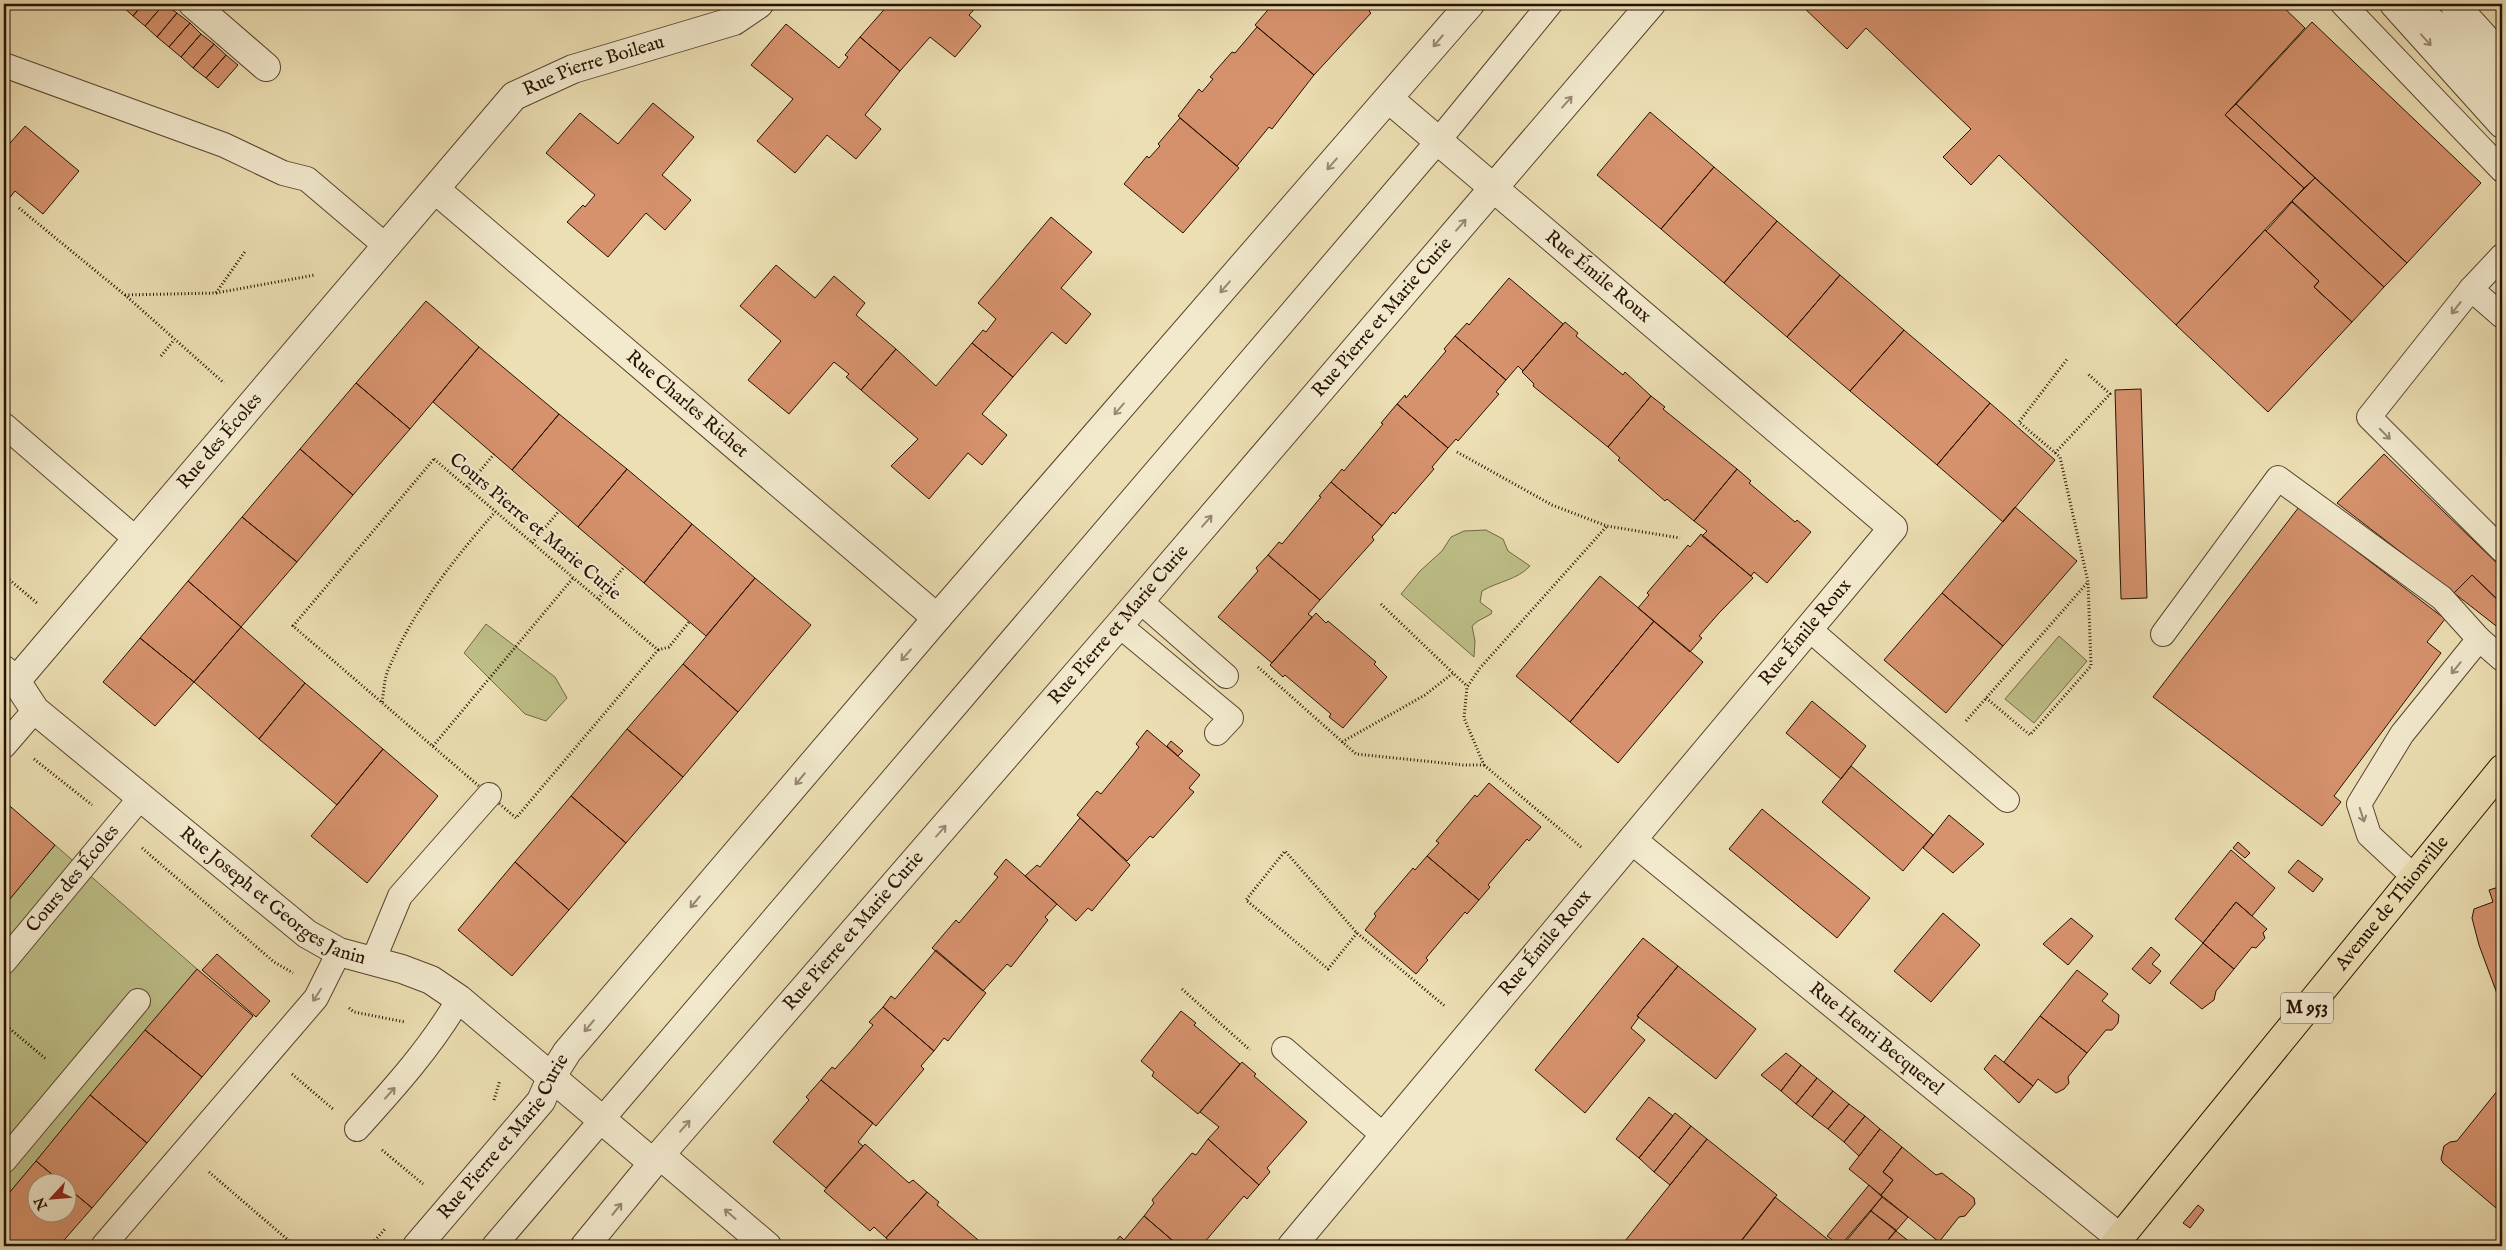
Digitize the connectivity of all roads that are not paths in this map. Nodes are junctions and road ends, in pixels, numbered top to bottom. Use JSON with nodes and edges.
{"nodes":[{"id":1,"x":192,"y":4,"type":"edge"},
{"id":2,"x":759,"y":4,"type":"edge"},
{"id":3,"x":1470,"y":4,"type":"edge"},
{"id":4,"x":1550,"y":4,"type":"edge"},
{"id":5,"x":1651,"y":4,"type":"edge"},
{"id":6,"x":2343,"y":4,"type":"edge"},
{"id":7,"x":2394,"y":4,"type":"edge"},
{"id":8,"x":2410,"y":4,"type":"edge"},
{"id":9,"x":2461,"y":7,"type":"edge"},
{"id":10,"x":2502,"y":57,"type":"edge"},
{"id":11,"x":4,"y":65,"type":"edge"},
{"id":12,"x":266,"y":67,"type":"dead end"},
{"id":13,"x":2502,"y":87,"type":"edge"},
{"id":14,"x":1389,"y":98,"type":"junction"},
{"id":15,"x":2502,"y":124,"type":"edge"},
{"id":16,"x":1438,"y":141,"type":"junction"},
{"id":17,"x":2502,"y":170,"type":"edge"},
{"id":18,"x":1493,"y":188,"type":"junction"},
{"id":19,"x":436,"y":190,"type":"junction"},
{"id":20,"x":387,"y":247,"type":"junction"},
{"id":21,"x":2502,"y":256,"type":"edge"},
{"id":22,"x":2471,"y":288,"type":"junction"},
{"id":23,"x":2502,"y":316,"type":"edge"},
{"id":24,"x":4,"y":425,"type":"edge"},
{"id":25,"x":137,"y":540,"type":"junction"},
{"id":26,"x":2502,"y":550,"type":"edge"},
{"id":27,"x":1139,"y":600,"type":"junction"},
{"id":28,"x":937,"y":618,"type":"junction"},
{"id":29,"x":1119,"y":625,"type":"junction"},
{"id":30,"x":1809,"y":629,"type":"junction"},
{"id":31,"x":2163,"y":634,"type":"dead end"},
{"id":32,"x":2479,"y":640,"type":"junction"},
{"id":33,"x":2502,"y":658,"type":"edge"},
{"id":34,"x":10,"y":675,"type":"edge"},
{"id":35,"x":1226,"y":676,"type":"dead end"},
{"id":36,"x":35,"y":710,"type":"junction"},
{"id":37,"x":1217,"y":733,"type":"dead end"},
{"id":38,"x":4,"y":746,"type":"edge"},
{"id":39,"x":2502,"y":770,"type":"edge"},
{"id":40,"x":490,"y":795,"type":"road end"},
{"id":41,"x":141,"y":797,"type":"junction"},
{"id":42,"x":2007,"y":800,"type":"dead end"},
{"id":43,"x":1632,"y":840,"type":"junction"},
{"id":44,"x":2413,"y":876,"type":"junction"},
{"id":45,"x":339,"y":952,"type":"junction"},
{"id":46,"x":373,"y":961,"type":"junction"},
{"id":47,"x":4,"y":962,"type":"edge"},
{"id":48,"x":459,"y":999,"type":"junction"},
{"id":49,"x":138,"y":1001,"type":"dead end"},
{"id":50,"x":1284,"y":1049,"type":"dead end"},
{"id":51,"x":552,"y":1076,"type":"junction"},
{"id":52,"x":602,"y":1119,"type":"junction"},
{"id":53,"x":357,"y":1129,"type":"dead end"},
{"id":54,"x":1384,"y":1136,"type":"junction"},
{"id":55,"x":657,"y":1159,"type":"junction"},
{"id":56,"x":4,"y":1161,"type":"edge"},
{"id":57,"x":2117,"y":1242,"type":"edge"},
{"id":58,"x":103,"y":1246,"type":"edge"},
{"id":59,"x":417,"y":1246,"type":"edge"},
{"id":60,"x":494,"y":1246,"type":"edge"},
{"id":61,"x":585,"y":1246,"type":"edge"},
{"id":62,"x":767,"y":1246,"type":"edge"},
{"id":63,"x":1292,"y":1246,"type":"edge"}],
"edges":[{"from":1,"to":12,"type":"street"},
{"from":2,"to":19,"type":"street","name":"Rue Pierre Boileau"},
{"from":3,"to":14,"type":"street","name":"Rue Pierre et Marie Curie","one_way":true},
{"from":4,"to":16,"type":"lane"},
{"from":18,"to":5,"type":"street","name":"Rue Pierre et Marie Curie","one_way":true},
{"from":6,"to":17,"type":"lane"},
{"from":7,"to":15,"type":"street","one_way":true},
{"from":8,"to":13,"type":"lane"},
{"from":9,"to":10,"type":"street"},
{"from":11,"to":20,"type":"lane"},
{"from":14,"to":16,"type":"street","name":"Rue Émile Roux"},
{"from":14,"to":28,"type":"street","name":"Rue Pierre et Marie Curie","one_way":true},
{"from":16,"to":18,"type":"street","name":"Rue Émile Roux"},
{"from":16,"to":52,"type":"lane"},
{"from":27,"to":18,"type":"street","name":"Rue Pierre et Marie Curie","one_way":true},
{"from":18,"to":30,"type":"street","name":"Rue Émile Roux"},
{"from":19,"to":20,"type":"street","name":"Rue des Écoles"},
{"from":19,"to":28,"type":"street","name":"Rue Charles Richet"},
{"from":20,"to":25,"type":"street","name":"Rue des Écoles"},
{"from":21,"to":22,"type":"lane"},
{"from":22,"to":23,"type":"lane"},
{"from":22,"to":26,"type":"lane","one_way":true},
{"from":24,"to":25,"type":"lane"},
{"from":25,"to":34,"type":"street","name":"Rue des Écoles"},
{"from":27,"to":29,"type":"street","name":"Rue Pierre et Marie Curie"},
{"from":27,"to":35,"type":"lane"},
{"from":28,"to":51,"type":"street","name":"Rue Pierre et Marie Curie","one_way":true},
{"from":29,"to":37,"type":"lane"},
{"from":55,"to":29,"type":"street","name":"Rue Pierre et Marie Curie","one_way":true},
{"from":30,"to":42,"type":"lane"},
{"from":30,"to":43,"type":"street","name":"Rue Émile Roux"},
{"from":31,"to":32,"type":"lane"},
{"from":32,"to":33,"type":"lane"},
{"from":32,"to":44,"type":"lane","one_way":true},
{"from":34,"to":36,"type":"street","name":"Rue Joseph et Georges Janin"},
{"from":36,"to":38,"type":"lane"},
{"from":36,"to":41,"type":"street","name":"Rue Joseph et Georges Janin"},
{"from":39,"to":44,"type":"main road","name":"Avenue de Thionville","number":"M 953"},
{"from":40,"to":46,"type":"lane"},
{"from":41,"to":45,"type":"street","name":"Rue Joseph et Georges Janin"},
{"from":41,"to":47,"type":"lane","name":"Cours des Écoles"},
{"from":43,"to":54,"type":"street","name":"Rue Émile Roux"},
{"from":43,"to":57,"type":"street","name":"Rue Henri Becquerel"},
{"from":44,"to":57,"type":"main road","name":"Avenue de Thionville","number":"M 953"},
{"from":45,"to":46,"type":"street","name":"Rue Joseph et Georges Janin"},
{"from":45,"to":58,"type":"lane","one_way":true},
{"from":46,"to":48,"type":"street","name":"Rue Joseph et Georges Janin"},
{"from":48,"to":51,"type":"street","name":"Rue Joseph et Georges Janin"},
{"from":53,"to":48,"type":"lane","one_way":true},
{"from":49,"to":56,"type":"lane"},
{"from":50,"to":54,"type":"lane"},
{"from":51,"to":52,"type":"street","name":"Rue Joseph et Georges Janin"},
{"from":51,"to":59,"type":"street","name":"Rue Pierre et Marie Curie"},
{"from":52,"to":55,"type":"street","name":"Rue Joseph et Georges Janin"},
{"from":52,"to":60,"type":"lane"},
{"from":54,"to":63,"type":"street","name":"Rue Émile Roux"},
{"from":61,"to":55,"type":"street","name":"Rue Pierre et Marie Curie","one_way":true},
{"from":62,"to":55,"type":"street","name":"Rue Joseph et Georges Janin","one_way":true}]}
